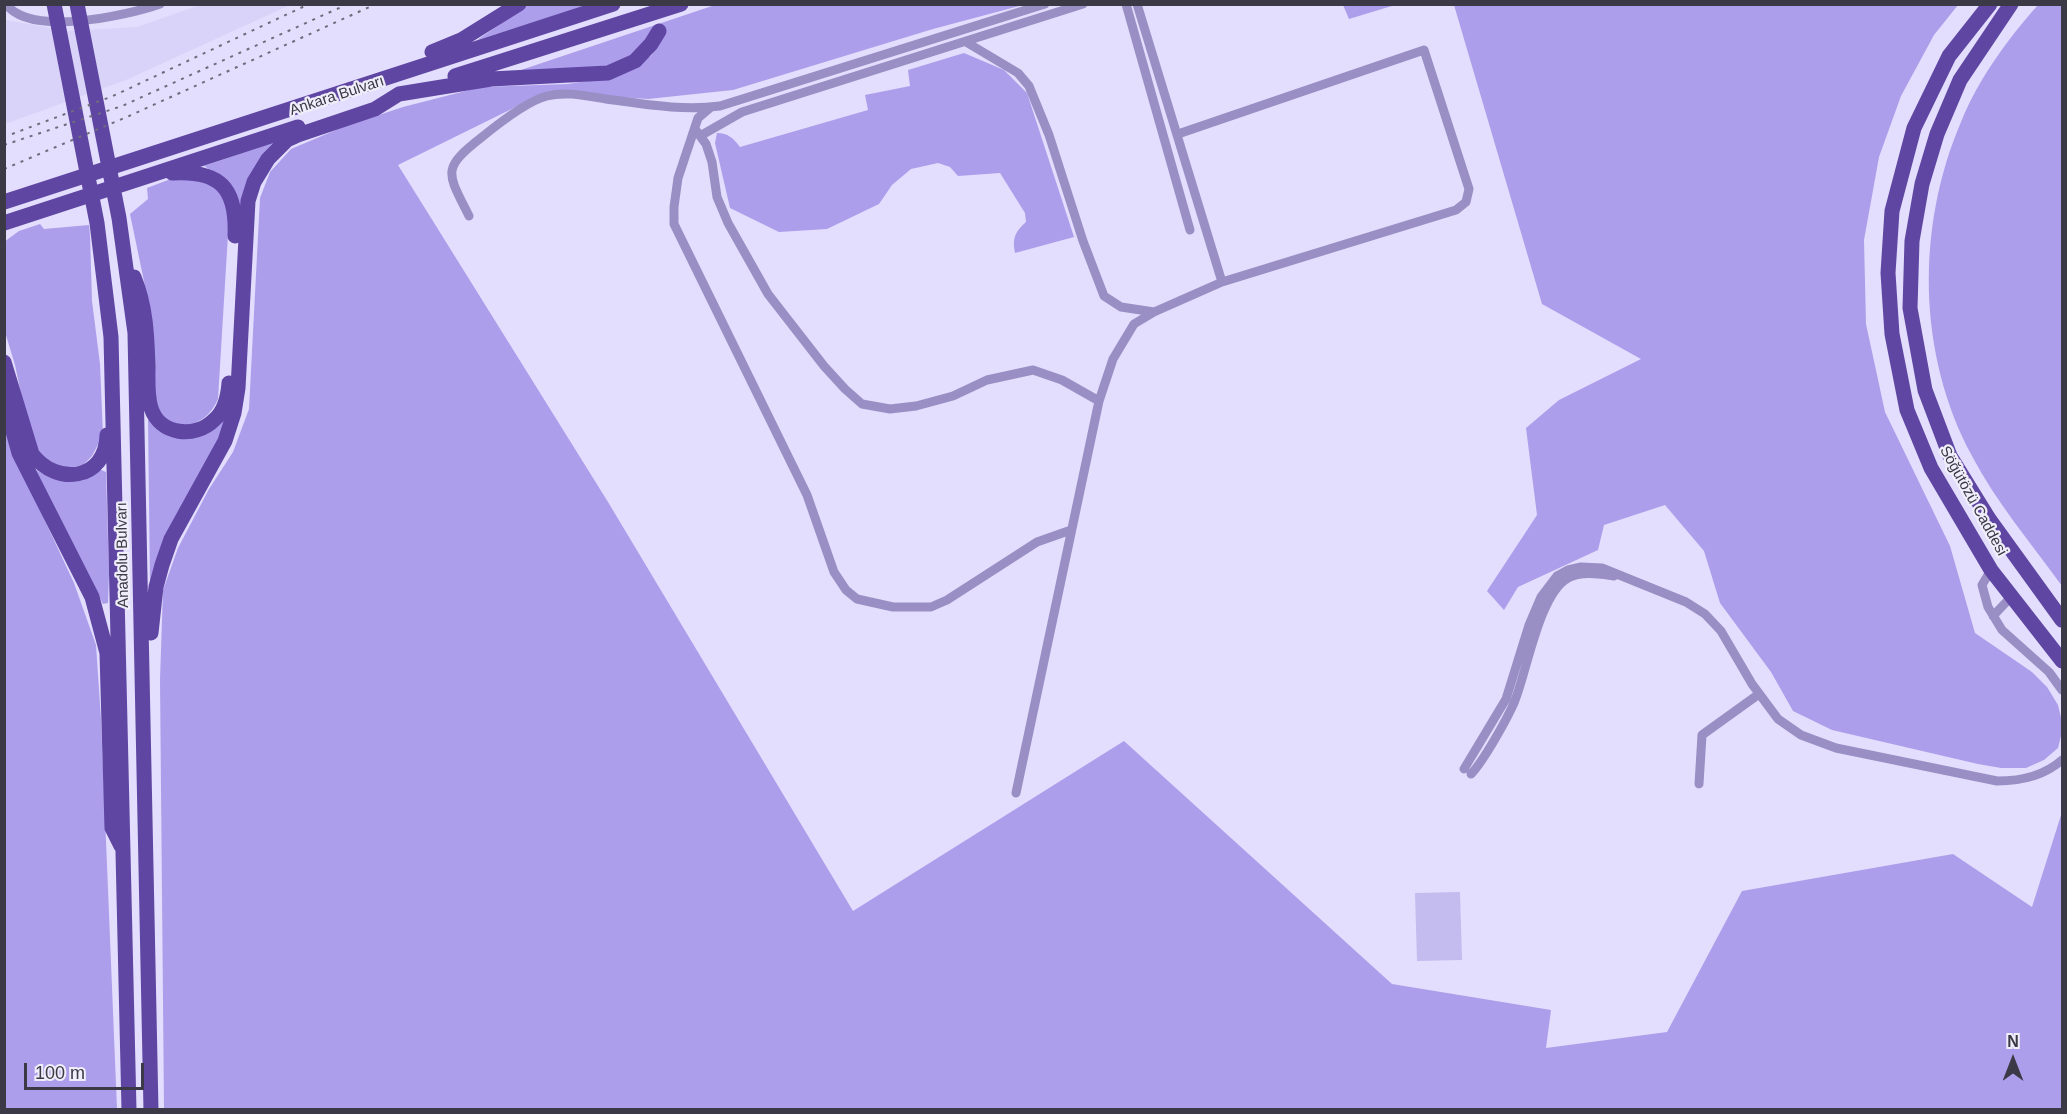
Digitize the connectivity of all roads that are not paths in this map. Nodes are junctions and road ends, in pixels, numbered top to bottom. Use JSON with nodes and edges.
{"nodes":[{"id":1,"x":6,"y":4,"type":"edge"},
{"id":2,"x":54,"y":4,"type":"edge"},
{"id":3,"x":76,"y":4,"type":"edge"},
{"id":4,"x":160,"y":4,"type":"edge"},
{"id":5,"x":519,"y":4,"type":"edge"},
{"id":6,"x":614,"y":4,"type":"edge"},
{"id":7,"x":681,"y":4,"type":"edge"},
{"id":8,"x":1045,"y":4,"type":"edge"},
{"id":9,"x":1083,"y":4,"type":"edge"},
{"id":10,"x":1126,"y":4,"type":"edge"},
{"id":11,"x":1137,"y":4,"type":"edge"},
{"id":12,"x":1990,"y":4,"type":"edge"},
{"id":13,"x":2011,"y":4,"type":"edge"},
{"id":14,"x":659,"y":31,"type":"dead end"},
{"id":15,"x":966,"y":42,"type":"junction"},
{"id":16,"x":399,"y":94,"type":"junction"},
{"id":17,"x":297,"y":106,"type":"junction"},
{"id":18,"x":711,"y":107,"type":"junction"},
{"id":19,"x":697,"y":133,"type":"junction"},
{"id":20,"x":1178,"y":134,"type":"junction"},
{"id":21,"x":151,"y":175,"type":"junction"},
{"id":22,"x":4,"y":202,"type":"edge"},
{"id":23,"x":41,"y":210,"type":"junction"},
{"id":24,"x":469,"y":216,"type":"dead end"},
{"id":25,"x":4,"y":223,"type":"edge"},
{"id":26,"x":1190,"y":230,"type":"dead end"},
{"id":27,"x":4,"y":234,"type":"edge"},
{"id":28,"x":102,"y":253,"type":"junction"},
{"id":29,"x":125,"y":254,"type":"junction"},
{"id":30,"x":1222,"y":282,"type":"junction"},
{"id":31,"x":1154,"y":312,"type":"junction"},
{"id":32,"x":4,"y":362,"type":"edge"},
{"id":33,"x":4,"y":399,"type":"edge"},
{"id":34,"x":1099,"y":401,"type":"junction"},
{"id":35,"x":1071,"y":530,"type":"junction"},
{"id":36,"x":2013,"y":555,"type":"junction"},
{"id":37,"x":1991,"y":570,"type":"junction"},
{"id":38,"x":2032,"y":579,"type":"junction"},
{"id":39,"x":2011,"y":597,"type":"junction"},
{"id":40,"x":1993,"y":616,"type":"junction"},
{"id":41,"x":2062,"y":620,"type":"edge"},
{"id":42,"x":2062,"y":661,"type":"edge"},
{"id":43,"x":2062,"y":690,"type":"edge"},
{"id":44,"x":144,"y":693,"type":"junction"},
{"id":45,"x":1759,"y":694,"type":"junction"},
{"id":46,"x":2062,"y":760,"type":"edge"},
{"id":47,"x":1467,"y":771,"type":"dead end"},
{"id":48,"x":1699,"y":784,"type":"dead end"},
{"id":49,"x":1016,"y":793,"type":"dead end"},
{"id":50,"x":123,"y":852,"type":"junction"},
{"id":51,"x":129,"y":1110,"type":"edge"},
{"id":52,"x":151,"y":1110,"type":"edge"}],
"edges":[{"from":1,"to":4,"type":"street"},
{"from":2,"to":28,"type":"main road","name":"Anadolu Bulvarı"},
{"from":3,"to":29,"type":"main road","name":"Anadolu Bulvarı"},
{"from":5,"to":17,"type":"main road"},
{"from":6,"to":17,"type":"main road","name":"Ankara Bulvarı"},
{"from":7,"to":16,"type":"main road","name":"Ankara Bulvarı"},
{"from":8,"to":18,"type":"street"},
{"from":9,"to":15,"type":"street"},
{"from":10,"to":26,"type":"street"},
{"from":11,"to":20,"type":"street"},
{"from":12,"to":37,"type":"main road","name":"Söğütözü Caddesi"},
{"from":13,"to":36,"type":"main road","name":"Söğütözü Caddesi"},
{"from":14,"to":16,"type":"main road"},
{"from":15,"to":19,"type":"street"},
{"from":15,"to":31,"type":"street"},
{"from":16,"to":21,"type":"main road","name":"Ankara Bulvarı"},
{"from":16,"to":44,"type":"main road"},
{"from":17,"to":22,"type":"main road","name":"Ankara Bulvarı"},
{"from":18,"to":19,"type":"street"},
{"from":18,"to":24,"type":"street"},
{"from":19,"to":34,"type":"street"},
{"from":19,"to":35,"type":"street"},
{"from":20,"to":30,"type":"street"},
{"from":20,"to":30,"type":"street"},
{"from":21,"to":23,"type":"main road","name":"Ankara Bulvarı"},
{"from":21,"to":29,"type":"main road"},
{"from":23,"to":25,"type":"main road","name":"Ankara Bulvarı"},
{"from":23,"to":27,"type":"main road"},
{"from":28,"to":32,"type":"main road"},
{"from":28,"to":50,"type":"main road","name":"Anadolu Bulvarı"},
{"from":29,"to":44,"type":"main road","name":"Anadolu Bulvarı"},
{"from":30,"to":31,"type":"street"},
{"from":31,"to":34,"type":"street"},
{"from":33,"to":50,"type":"main road"},
{"from":34,"to":35,"type":"street"},
{"from":35,"to":49,"type":"street"},
{"from":36,"to":37,"type":"main road"},
{"from":36,"to":38,"type":"main road","name":"Söğütözü Caddesi"},
{"from":37,"to":39,"type":"main road","name":"Söğütözü Caddesi"},
{"from":37,"to":40,"type":"street"},
{"from":38,"to":39,"type":"main road"},
{"from":38,"to":41,"type":"main road","name":"Söğütözü Caddesi"},
{"from":39,"to":40,"type":"street"},
{"from":39,"to":42,"type":"main road","name":"Söğütözü Caddesi"},
{"from":40,"to":43,"type":"street"},
{"from":44,"to":52,"type":"main road","name":"Anadolu Bulvarı"},
{"from":45,"to":46,"type":"street"},
{"from":45,"to":47,"type":"street"},
{"from":45,"to":48,"type":"street"},
{"from":50,"to":51,"type":"main road","name":"Anadolu Bulvarı"}]}
